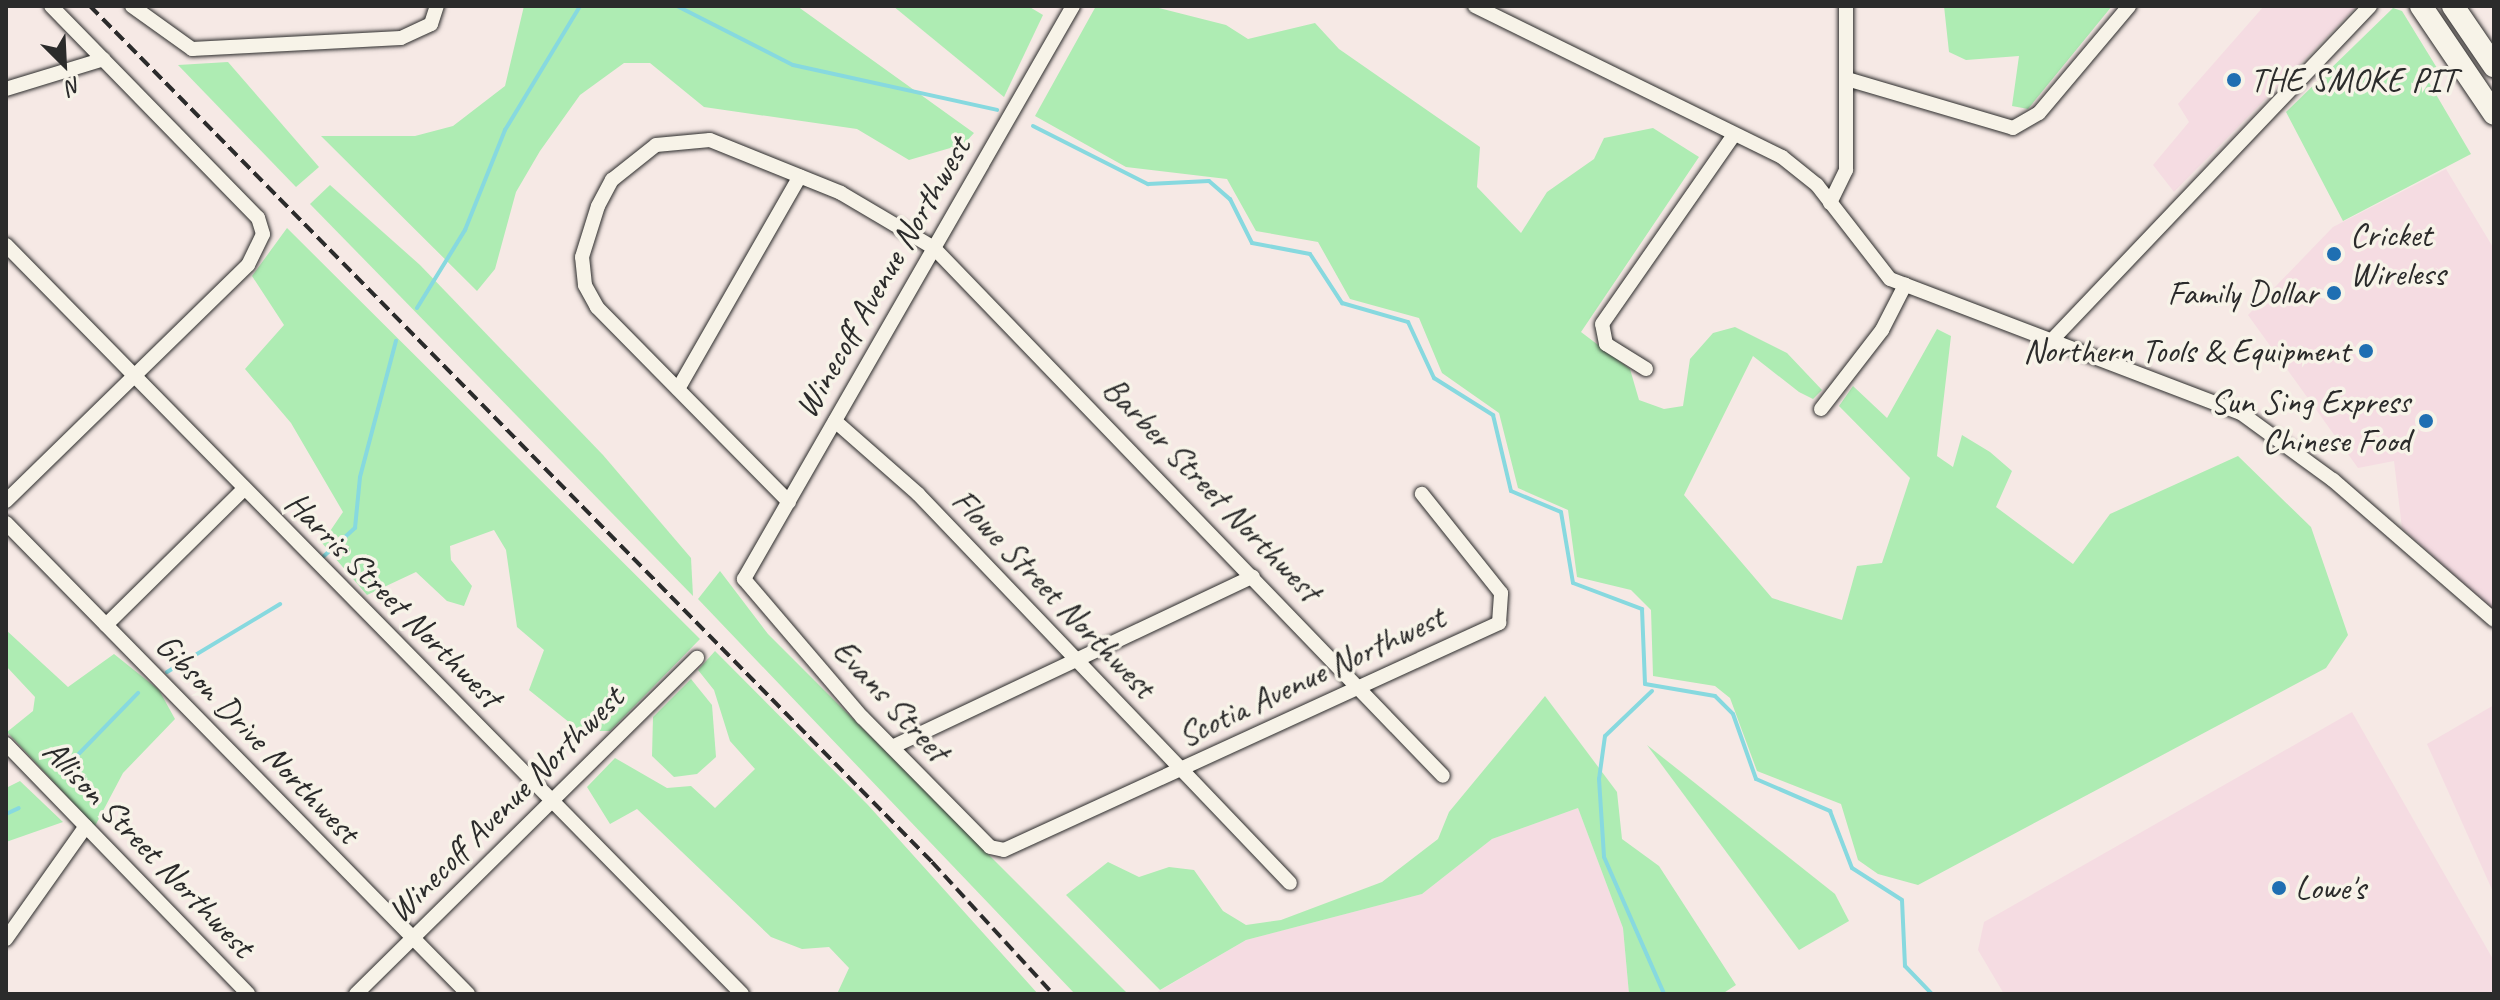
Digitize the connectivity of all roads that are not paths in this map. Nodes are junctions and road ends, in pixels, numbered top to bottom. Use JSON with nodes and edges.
{"nodes":[{"id":1,"x":51,"y":6,"type":"edge"},
{"id":2,"x":132,"y":6,"type":"edge"},
{"id":3,"x":437,"y":6,"type":"edge"},
{"id":4,"x":1073,"y":6,"type":"edge"},
{"id":5,"x":1846,"y":6,"type":"edge"},
{"id":6,"x":2129,"y":6,"type":"edge"},
{"id":7,"x":2370,"y":6,"type":"edge"},
{"id":8,"x":2421,"y":6,"type":"edge"},
{"id":9,"x":2453,"y":6,"type":"edge"},
{"id":10,"x":1481,"y":8,"type":"edge"},
{"id":11,"x":104,"y":59,"type":"junction"},
{"id":12,"x":2494,"y":66,"type":"edge"},
{"id":13,"x":1847,"y":79,"type":"junction"},
{"id":14,"x":6,"y":89,"type":"edge"},
{"id":15,"x":2494,"y":114,"type":"edge"},
{"id":16,"x":1734,"y":135,"type":"junction"},
{"id":17,"x":800,"y":176,"type":"junction"},
{"id":18,"x":1830,"y":203,"type":"junction"},
{"id":19,"x":6,"y":245,"type":"edge"},
{"id":20,"x":934,"y":248,"type":"junction"},
{"id":21,"x":1905,"y":285,"type":"junction"},
{"id":22,"x":2052,"y":340,"type":"junction"},
{"id":23,"x":1646,"y":369,"type":"dead end"},
{"id":24,"x":132,"y":375,"type":"junction"},
{"id":25,"x":678,"y":389,"type":"junction"},
{"id":26,"x":1821,"y":409,"type":"dead end"},
{"id":27,"x":835,"y":421,"type":"junction"},
{"id":28,"x":243,"y":490,"type":"junction"},
{"id":29,"x":1422,"y":494,"type":"dead end"},
{"id":30,"x":6,"y":501,"type":"edge"},
{"id":31,"x":789,"y":502,"type":"junction"},
{"id":32,"x":6,"y":523,"type":"edge"},
{"id":33,"x":1253,"y":576,"type":"junction"},
{"id":34,"x":744,"y":579,"type":"joint"},
{"id":35,"x":2494,"y":620,"type":"edge"},
{"id":36,"x":106,"y":625,"type":"junction"},
{"id":37,"x":697,"y":658,"type":"dead end"},
{"id":38,"x":1076,"y":660,"type":"junction"},
{"id":39,"x":1361,"y":687,"type":"junction"},
{"id":40,"x":6,"y":744,"type":"edge"},
{"id":41,"x":892,"y":747,"type":"junction"},
{"id":42,"x":1182,"y":769,"type":"junction"},
{"id":43,"x":1443,"y":776,"type":"dead end"},
{"id":44,"x":551,"y":800,"type":"junction"},
{"id":45,"x":86,"y":826,"type":"junction"},
{"id":46,"x":1004,"y":850,"type":"joint"},
{"id":47,"x":1290,"y":883,"type":"dead end"},
{"id":48,"x":412,"y":938,"type":"junction"},
{"id":49,"x":6,"y":939,"type":"edge"},
{"id":50,"x":248,"y":994,"type":"edge"},
{"id":51,"x":356,"y":994,"type":"edge"},
{"id":52,"x":468,"y":994,"type":"edge"},
{"id":53,"x":742,"y":994,"type":"edge"}],
"edges":[{"from":1,"to":11,"type":"street"},
{"from":2,"to":3,"type":"street"},
{"from":4,"to":20,"type":"street","name":"Winecoff Avenue Northwest"},
{"from":5,"to":13,"type":"street"},
{"from":6,"to":13,"type":"street"},
{"from":7,"to":22,"type":"street"},
{"from":8,"to":15,"type":"highway"},
{"from":9,"to":12,"type":"highway"},
{"from":10,"to":16,"type":"street"},
{"from":11,"to":14,"type":"street"},
{"from":11,"to":24,"type":"street"},
{"from":13,"to":18,"type":"street"},
{"from":16,"to":18,"type":"street"},
{"from":16,"to":23,"type":"street"},
{"from":17,"to":20,"type":"street","name":"Barber Street Northwest"},
{"from":17,"to":25,"type":"street"},
{"from":17,"to":25,"type":"street","name":"Barber Street Northwest"},
{"from":18,"to":21,"type":"street"},
{"from":19,"to":24,"type":"street","name":"Harris Street Northwest"},
{"from":20,"to":27,"type":"street","name":"Winecoff Avenue Northwest"},
{"from":20,"to":33,"type":"street","name":"Barber Street Northwest"},
{"from":21,"to":22,"type":"street"},
{"from":21,"to":26,"type":"street"},
{"from":22,"to":35,"type":"street"},
{"from":24,"to":28,"type":"street","name":"Harris Street Northwest"},
{"from":24,"to":30,"type":"street"},
{"from":25,"to":31,"type":"street","name":"Barber Street Northwest"},
{"from":27,"to":31,"type":"street","name":"Winecoff Avenue Northwest"},
{"from":27,"to":38,"type":"street","name":"Flowe Street Northwest"},
{"from":28,"to":36,"type":"street"},
{"from":28,"to":44,"type":"street","name":"Harris Street Northwest"},
{"from":29,"to":39,"type":"street","name":"Scotia Avenue Northwest"},
{"from":31,"to":34,"type":"street","name":"Winecoff Avenue Northwest"},
{"from":32,"to":36,"type":"street","name":"Gibson Drive Northwest"},
{"from":33,"to":38,"type":"street"},
{"from":33,"to":39,"type":"street","name":"Barber Street Northwest"},
{"from":34,"to":41,"type":"street","name":"Evans Street"},
{"from":36,"to":48,"type":"street","name":"Gibson Drive Northwest"},
{"from":37,"to":44,"type":"street","name":"Winecoff Avenue Northwest"},
{"from":38,"to":41,"type":"street"},
{"from":38,"to":42,"type":"street","name":"Flowe Street Northwest"},
{"from":39,"to":42,"type":"street","name":"Scotia Avenue Northwest"},
{"from":39,"to":43,"type":"street","name":"Barber Street Northwest"},
{"from":40,"to":45,"type":"street","name":"Allison Street Northwest"},
{"from":41,"to":46,"type":"street","name":"Evans Street"},
{"from":42,"to":46,"type":"street","name":"Scotia Avenue Northwest"},
{"from":42,"to":47,"type":"street","name":"Flowe Street Northwest"},
{"from":44,"to":48,"type":"street","name":"Winecoff Avenue Northwest"},
{"from":44,"to":53,"type":"street","name":"Harris Street Northwest"},
{"from":45,"to":49,"type":"street"},
{"from":45,"to":50,"type":"street","name":"Allison Street Northwest"},
{"from":48,"to":51,"type":"street","name":"Winecoff Avenue Northwest"},
{"from":48,"to":52,"type":"street","name":"Gibson Drive Northwest"}]}
